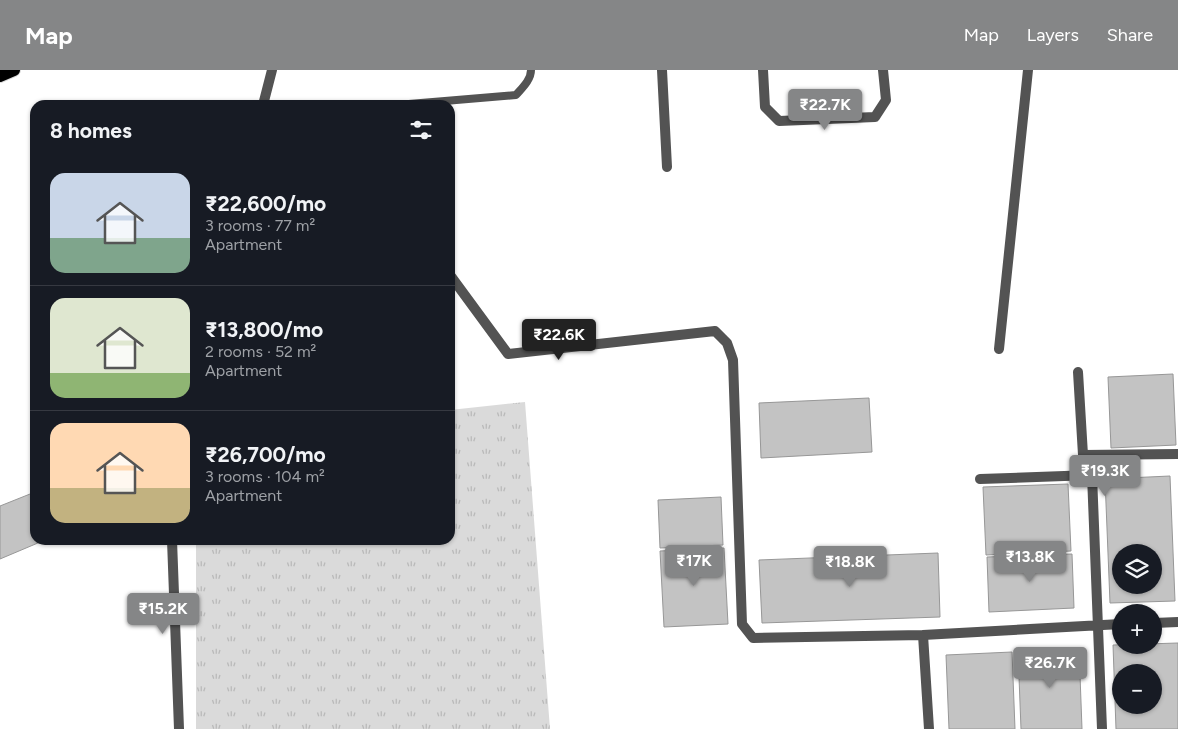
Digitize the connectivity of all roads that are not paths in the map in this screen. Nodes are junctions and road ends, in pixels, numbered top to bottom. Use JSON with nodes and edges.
{"nodes":[{"id":1,"x":14,"y":70,"type":"edge"},
{"id":2,"x":272,"y":70,"type":"edge"},
{"id":3,"x":531,"y":70,"type":"edge"},
{"id":4,"x":662,"y":70,"type":"edge"},
{"id":5,"x":763,"y":70,"type":"edge"},
{"id":6,"x":882,"y":70,"type":"edge"},
{"id":7,"x":1028,"y":70,"type":"edge"},
{"id":8,"x":0,"y":76,"type":"edge"},
{"id":9,"x":264,"y":100,"type":"edge"},
{"id":10,"x":455,"y":100,"type":"edge"},
{"id":11,"x":667,"y":167,"type":"dead end"},
{"id":12,"x":455,"y":282,"type":"edge"},
{"id":13,"x":999,"y":349,"type":"dead end"},
{"id":14,"x":1078,"y":372,"type":"dead end"},
{"id":15,"x":1178,"y":454,"type":"edge"},
{"id":16,"x":1083,"y":455,"type":"junction"},
{"id":17,"x":1092,"y":475,"type":"junction"},
{"id":18,"x":980,"y":479,"type":"dead end"},
{"id":19,"x":172,"y":545,"type":"edge"},
{"id":20,"x":1178,"y":622,"type":"edge"},
{"id":21,"x":1162,"y":623,"type":"edge"},
{"id":22,"x":1112,"y":624,"type":"edge"},
{"id":23,"x":1097,"y":625,"type":"junction"},
{"id":24,"x":923,"y":635,"type":"junction"},
{"id":25,"x":179,"y":729,"type":"edge"},
{"id":26,"x":929,"y":729,"type":"edge"},
{"id":27,"x":1102,"y":729,"type":"edge"}],
"edges":[{"from":1,"to":8,"type":"main road"},
{"from":2,"to":9,"type":"street"},
{"from":3,"to":10,"type":"lane"},
{"from":4,"to":11,"type":"street"},
{"from":5,"to":6,"type":"street"},
{"from":7,"to":13,"type":"street"},
{"from":12,"to":24,"type":"street"},
{"from":14,"to":16,"type":"street"},
{"from":15,"to":16,"type":"street"},
{"from":16,"to":17,"type":"street"},
{"from":17,"to":18,"type":"street"},
{"from":17,"to":23,"type":"street"},
{"from":19,"to":25,"type":"street"},
{"from":20,"to":21,"type":"street"},
{"from":22,"to":23,"type":"street"},
{"from":23,"to":24,"type":"street"},
{"from":23,"to":27,"type":"street"},
{"from":24,"to":26,"type":"street"}]}
